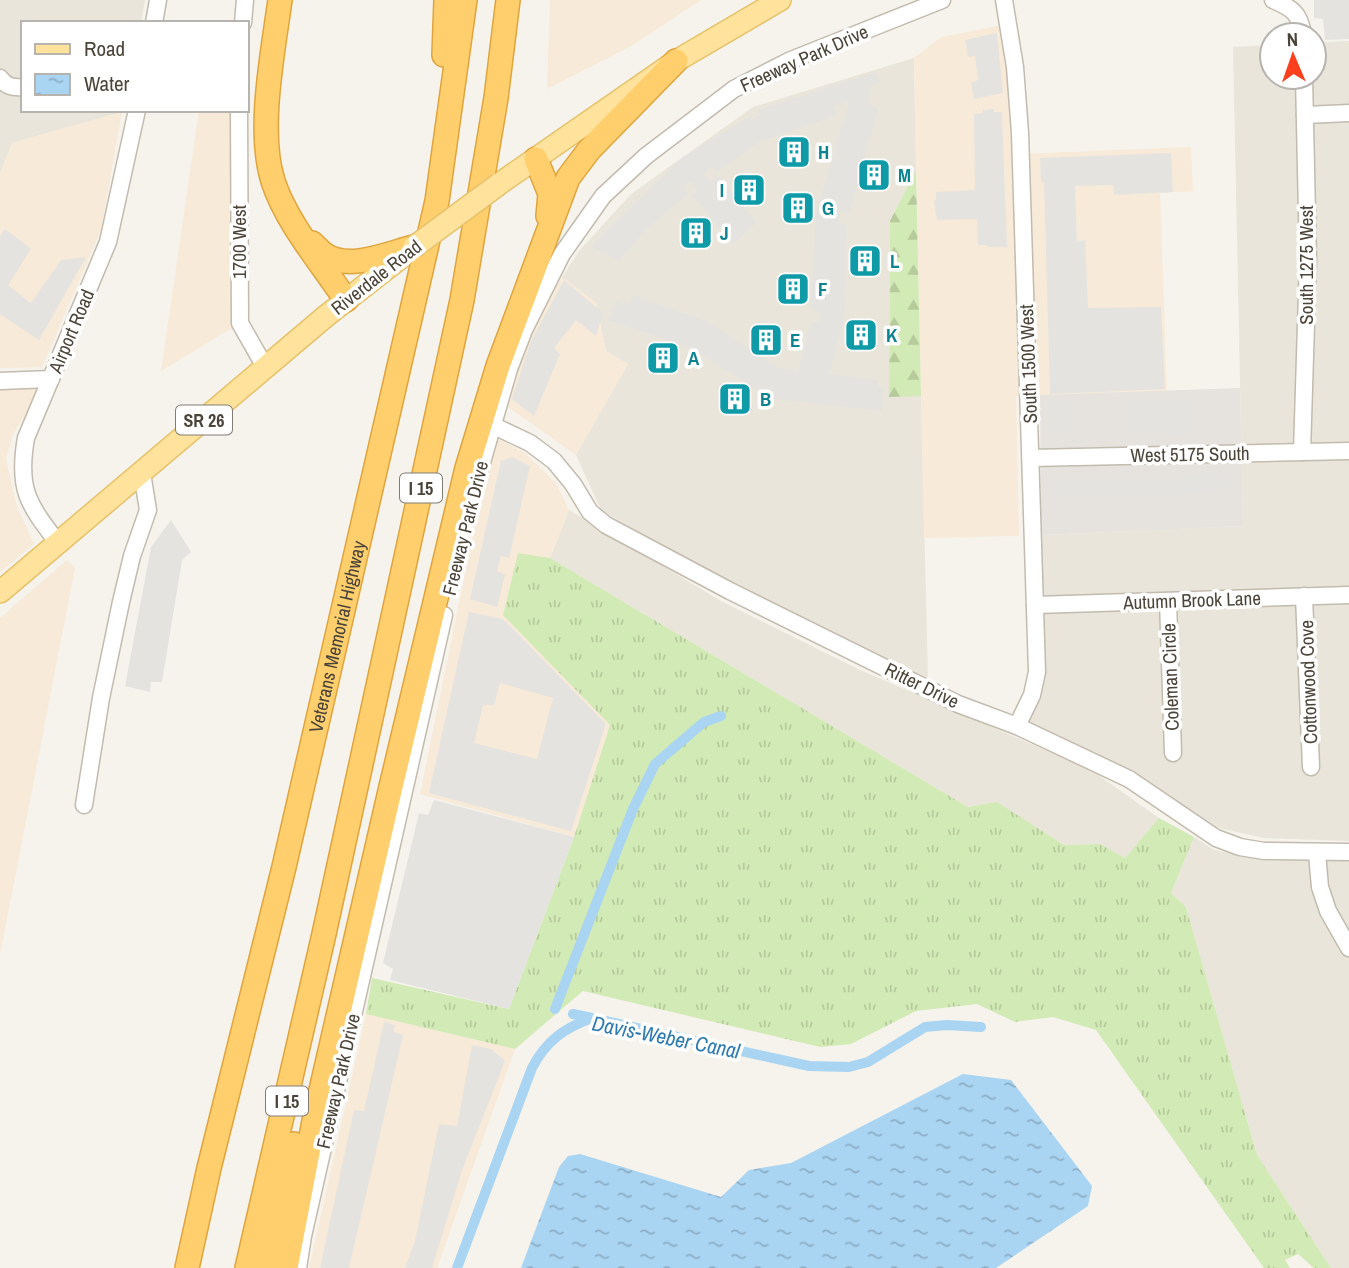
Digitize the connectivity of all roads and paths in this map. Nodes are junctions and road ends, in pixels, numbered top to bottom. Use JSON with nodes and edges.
{"nodes":[{"id":1,"x":158,"y":0,"type":"edge"},
{"id":2,"x":246,"y":0,"type":"edge"},
{"id":3,"x":280,"y":0,"type":"edge"},
{"id":4,"x":446,"y":0,"type":"edge"},
{"id":5,"x":465,"y":0,"type":"edge"},
{"id":6,"x":508,"y":0,"type":"edge"},
{"id":7,"x":780,"y":0,"type":"edge"},
{"id":8,"x":942,"y":0,"type":"edge"},
{"id":9,"x":1004,"y":0,"type":"edge"},
{"id":10,"x":1273,"y":0,"type":"edge"},
{"id":11,"x":154,"y":21,"type":"edge"},
{"id":12,"x":243,"y":21,"type":"edge"},
{"id":13,"x":1299,"y":21,"type":"edge"},
{"id":14,"x":676,"y":61,"type":"junction"},
{"id":15,"x":0,"y":78,"type":"edge"},
{"id":16,"x":21,"y":87,"type":"edge"},
{"id":17,"x":1304,"y":91,"type":"edge"},
{"id":18,"x":138,"y":112,"type":"edge"},
{"id":19,"x":239,"y":112,"type":"edge"},
{"id":20,"x":1349,"y":113,"type":"edge"},
{"id":21,"x":1305,"y":115,"type":"junction"},
{"id":22,"x":536,"y":159,"type":"junction"},
{"id":23,"x":437,"y":201,"type":"junction"},
{"id":24,"x":300,"y":231,"type":"junction"},
{"id":25,"x":547,"y":233,"type":"junction"},
{"id":26,"x":414,"y":247,"type":"junction"},
{"id":27,"x":346,"y":300,"type":"junction"},
{"id":28,"x":462,"y":300,"type":"junction"},
{"id":29,"x":265,"y":367,"type":"junction"},
{"id":30,"x":51,"y":379,"type":"junction"},
{"id":31,"x":0,"y":381,"type":"edge"},
{"id":32,"x":492,"y":425,"type":"junction"},
{"id":33,"x":1349,"y":451,"type":"edge"},
{"id":34,"x":1302,"y":452,"type":"junction"},
{"id":35,"x":1031,"y":458,"type":"junction"},
{"id":36,"x":142,"y":473,"type":"junction"},
{"id":37,"x":58,"y":543,"type":"junction"},
{"id":38,"x":0,"y":592,"type":"edge"},
{"id":39,"x":1349,"y":595,"type":"edge"},
{"id":40,"x":1304,"y":596,"type":"junction"},
{"id":41,"x":1168,"y":601,"type":"junction"},
{"id":42,"x":1035,"y":605,"type":"junction"},
{"id":43,"x":1017,"y":726,"type":"junction"},
{"id":44,"x":1173,"y":753,"type":"dead end"},
{"id":45,"x":1311,"y":767,"type":"dead end"},
{"id":46,"x":84,"y":805,"type":"dead end"},
{"id":47,"x":1349,"y":852,"type":"edge"},
{"id":48,"x":1317,"y":853,"type":"junction"},
{"id":49,"x":1349,"y":948,"type":"edge"},
{"id":50,"x":209,"y":1168,"type":"junction"},
{"id":51,"x":174,"y":1268,"type":"edge"},
{"id":52,"x":187,"y":1268,"type":"edge"},
{"id":53,"x":247,"y":1268,"type":"edge"},
{"id":54,"x":268,"y":1268,"type":"edge"},
{"id":55,"x":286,"y":1268,"type":"edge"},
{"id":56,"x":298,"y":1268,"type":"edge"}],
"edges":[{"from":1,"to":11,"type":"street"},
{"from":2,"to":12,"type":"street"},
{"from":3,"to":24,"type":"highway"},
{"from":4,"to":23,"type":"highway"},
{"from":5,"to":23,"type":"highway","name":"Veterans Memorial Highway","number":"I 15"},
{"from":6,"to":28,"type":"highway","number":"I 15"},
{"from":7,"to":14,"type":"main road","name":"Riverdale Road","number":"SR 26"},
{"from":8,"to":32,"type":"street","name":"Freeway Park Drive"},
{"from":9,"to":35,"type":"street","name":"South 1500 West"},
{"from":10,"to":13,"type":"street"},
{"from":14,"to":22,"type":"main road","name":"Riverdale Road","number":"SR 26"},
{"from":14,"to":25,"type":"highway"},
{"from":15,"to":16,"type":"street"},
{"from":17,"to":21,"type":"street","name":"South 1275 West"},
{"from":18,"to":30,"type":"street","name":"Airport Road"},
{"from":19,"to":29,"type":"street","name":"1700 West"},
{"from":20,"to":21,"type":"street"},
{"from":21,"to":34,"type":"street","name":"South 1275 West"},
{"from":22,"to":25,"type":"highway"},
{"from":22,"to":26,"type":"main road","name":"Riverdale Road","number":"SR 26","bridge":true},
{"from":23,"to":50,"type":"highway","name":"Veterans Memorial Highway","number":"I 15"},
{"from":24,"to":26,"type":"highway"},
{"from":24,"to":27,"type":"highway"},
{"from":25,"to":55,"type":"highway"},
{"from":26,"to":27,"type":"main road","name":"Riverdale Road","number":"SR 26"},
{"from":27,"to":29,"type":"main road","name":"Riverdale Road","number":"SR 26"},
{"from":28,"to":53,"type":"highway","number":"I 15"},
{"from":28,"to":54,"type":"highway"},
{"from":29,"to":36,"type":"main road","name":"Riverdale Road","number":"SR 26"},
{"from":30,"to":31,"type":"street"},
{"from":30,"to":37,"type":"street","name":"Airport Road"},
{"from":32,"to":43,"type":"street","name":"Ritter Drive"},
{"from":32,"to":56,"type":"street","name":"Freeway Park Drive"},
{"from":33,"to":34,"type":"street","name":"West 5175 South"},
{"from":34,"to":35,"type":"street","name":"West 5175 South"},
{"from":35,"to":42,"type":"street","name":"South 1500 West"},
{"from":36,"to":37,"type":"main road","name":"Riverdale Road","number":"SR 26"},
{"from":36,"to":46,"type":"street"},
{"from":37,"to":38,"type":"main road","name":"Riverdale Road","number":"SR 26"},
{"from":39,"to":40,"type":"street","name":"Autumn Brook Lane"},
{"from":40,"to":41,"type":"street","name":"Autumn Brook Lane"},
{"from":40,"to":45,"type":"street","name":"Cottonwood Cove"},
{"from":41,"to":42,"type":"street","name":"Autumn Brook Lane"},
{"from":41,"to":44,"type":"street","name":"Coleman Circle"},
{"from":42,"to":43,"type":"street","name":"South 1500 West"},
{"from":43,"to":48,"type":"street","name":"Ritter Drive"},
{"from":47,"to":48,"type":"street","name":"Ritter Drive"},
{"from":48,"to":49,"type":"street"},
{"from":50,"to":51,"type":"highway"},
{"from":50,"to":52,"type":"highway","name":"Veterans Memorial Highway","number":"I 15"}]}
